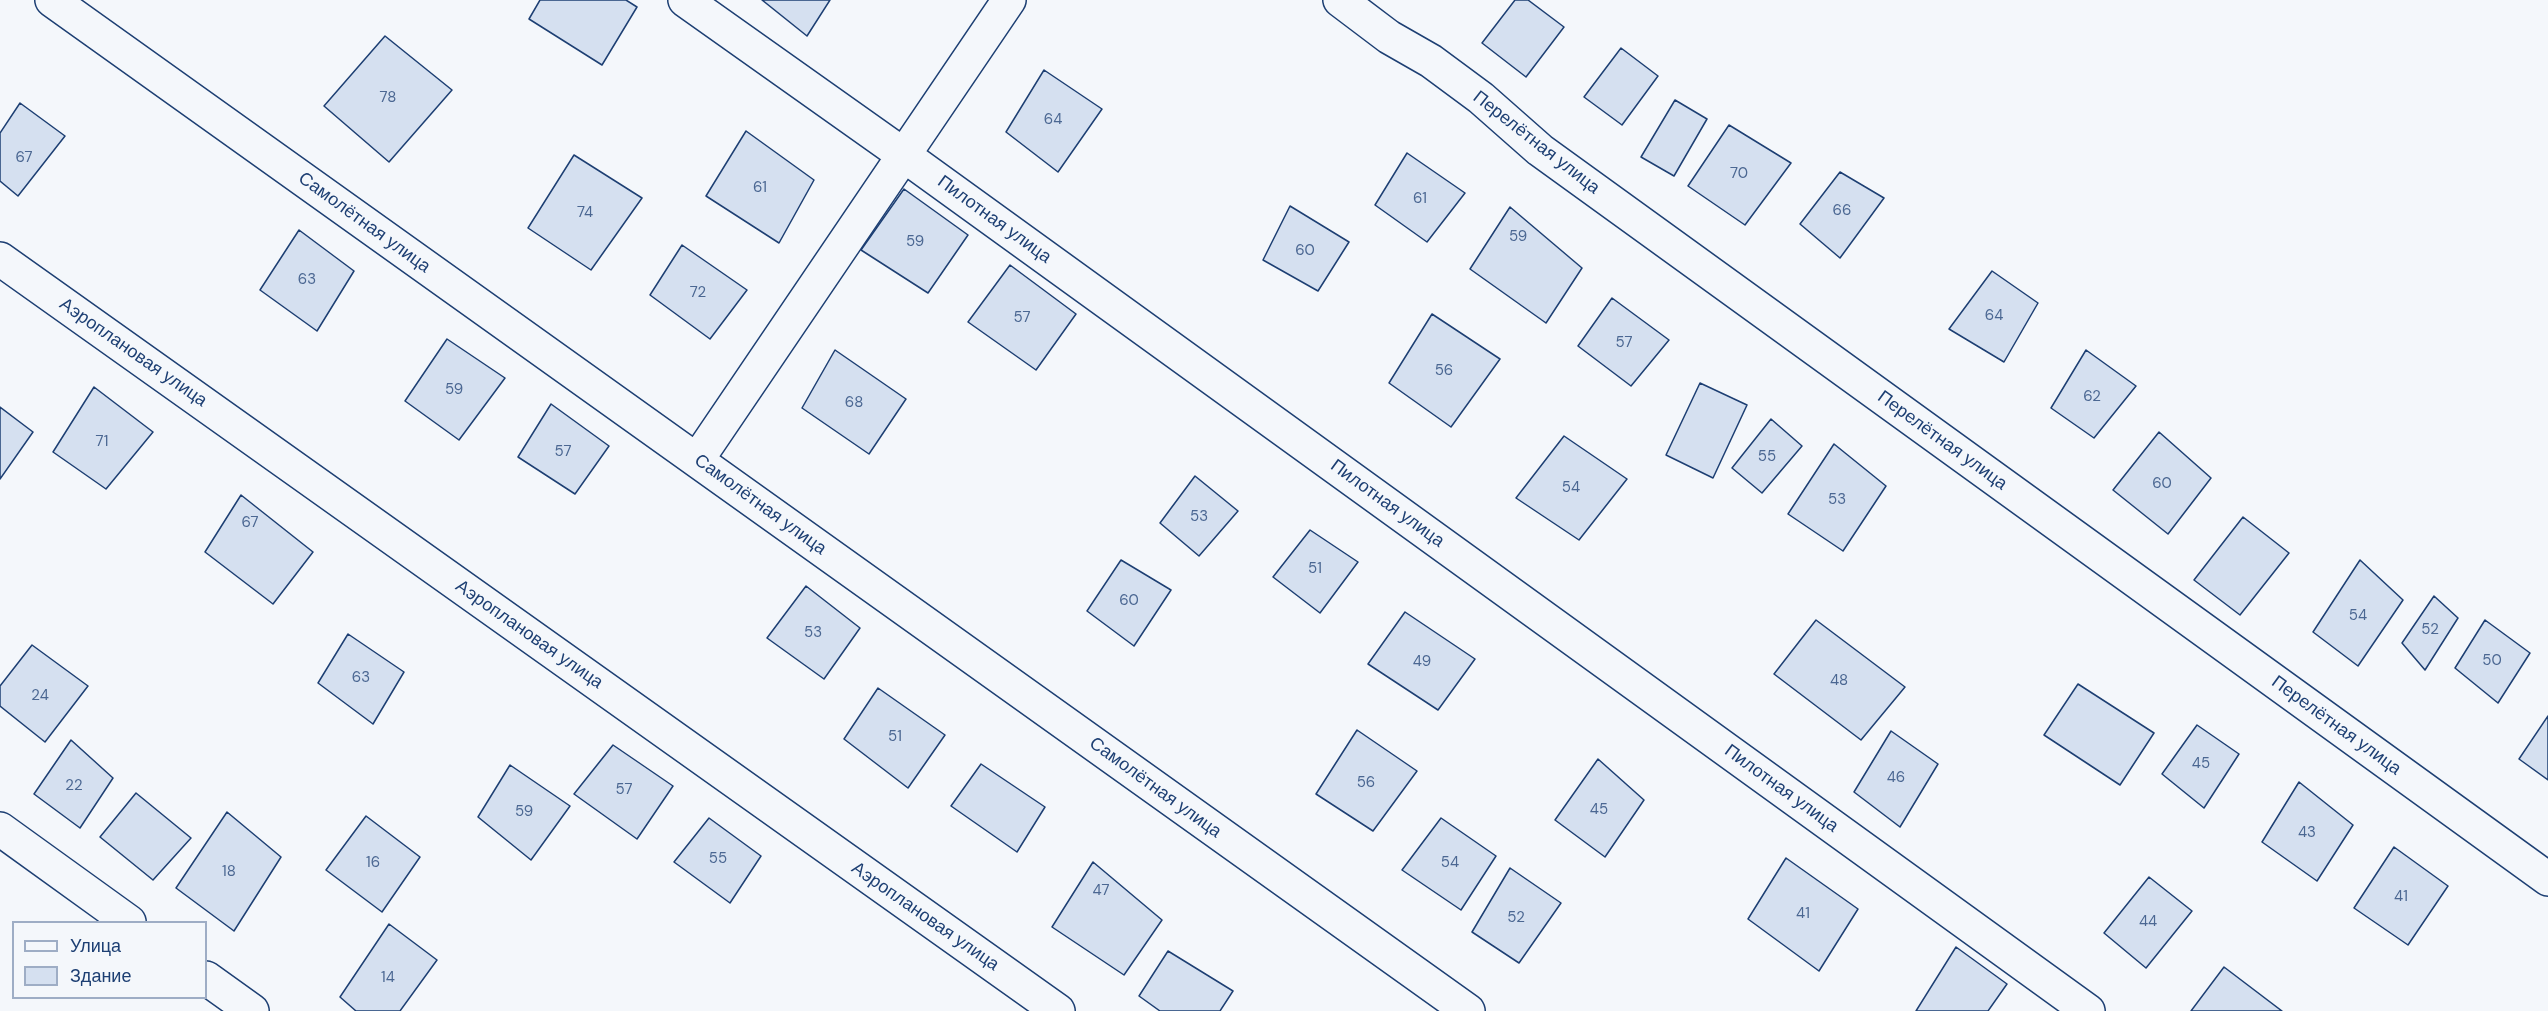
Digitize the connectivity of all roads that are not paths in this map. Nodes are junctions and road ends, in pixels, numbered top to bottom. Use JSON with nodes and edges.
{"nodes":[{"id":1,"x":52,"y":0,"type":"edge"},
{"id":2,"x":685,"y":0,"type":"edge"},
{"id":3,"x":1009,"y":0,"type":"edge"},
{"id":4,"x":1340,"y":0,"type":"edge"},
{"id":5,"x":904,"y":156,"type":"junction"},
{"id":6,"x":0,"y":259,"type":"edge"},
{"id":7,"x":697,"y":460,"type":"junction"},
{"id":8,"x":0,"y":829,"type":"edge"},
{"id":9,"x":2548,"y":879,"type":"edge"},
{"id":10,"x":128,"y":921,"type":"edge"},
{"id":11,"x":207,"y":979,"type":"edge"},
{"id":12,"x":252,"y":1011,"type":"edge"},
{"id":13,"x":1058,"y":1011,"type":"edge"},
{"id":14,"x":1468,"y":1011,"type":"edge"},
{"id":15,"x":2088,"y":1011,"type":"edge"}],
"edges":[{"from":1,"to":7,"type":"street","name":"Самолётная улица"},
{"from":2,"to":5,"type":"street","name":"Пилотная улица"},
{"from":3,"to":5,"type":"street"},
{"from":4,"to":9,"type":"street","name":"Перелётная улица"},
{"from":5,"to":7,"type":"street"},
{"from":5,"to":15,"type":"street","name":"Пилотная улица"},
{"from":6,"to":13,"type":"street","name":"Аэроплановая улица"},
{"from":7,"to":14,"type":"street","name":"Самолётная улица"},
{"from":8,"to":10,"type":"street"},
{"from":11,"to":12,"type":"street"}]}
